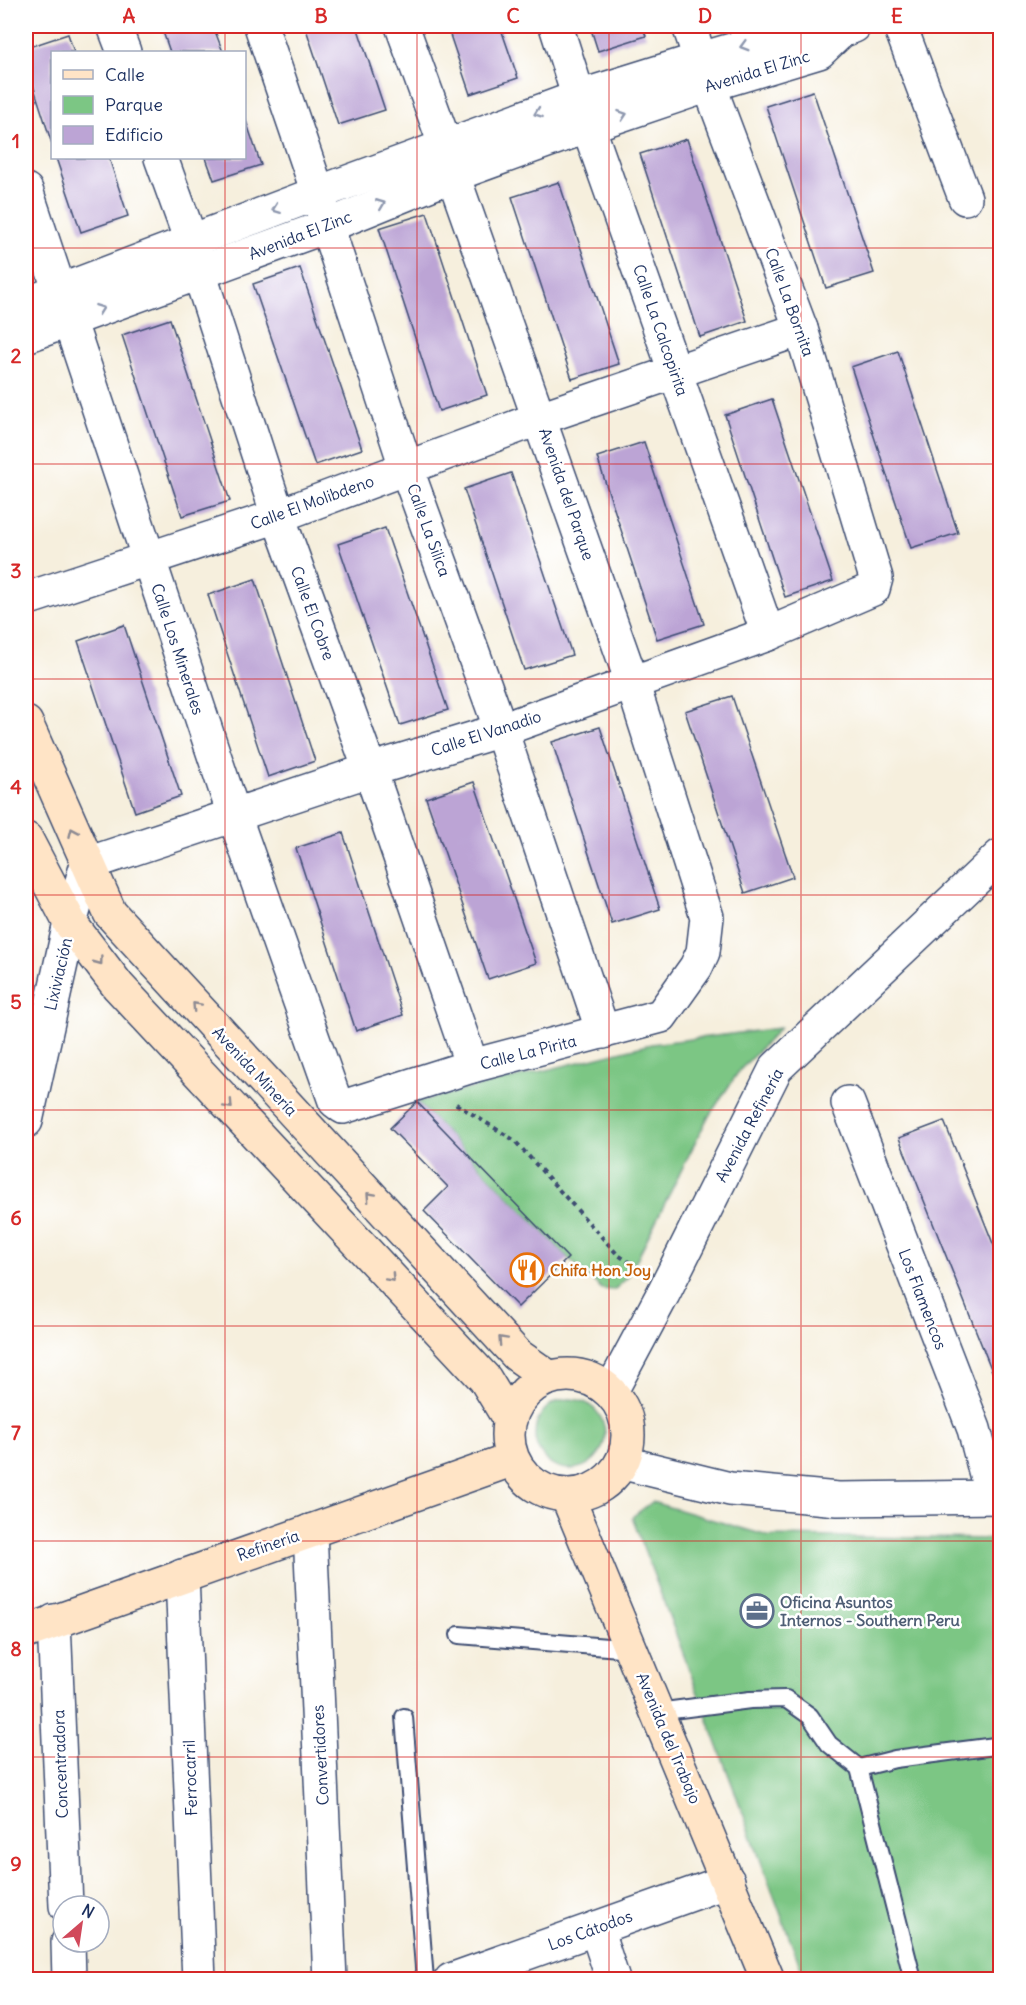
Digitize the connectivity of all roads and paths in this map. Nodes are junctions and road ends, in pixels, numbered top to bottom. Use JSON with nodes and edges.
{"nodes":[{"id":1,"x":114,"y":26,"type":"edge"},
{"id":2,"x":261,"y":26,"type":"edge"},
{"id":3,"x":402,"y":26,"type":"edge"},
{"id":4,"x":556,"y":26,"type":"edge"},
{"id":5,"x":689,"y":26,"type":"edge"},
{"id":6,"x":900,"y":26,"type":"edge"},
{"id":7,"x":844,"y":27,"type":"edge"},
{"id":8,"x":124,"y":51,"type":"edge"},
{"id":9,"x":705,"y":72,"type":"junction"},
{"id":10,"x":584,"y":112,"type":"junction"},
{"id":11,"x":161,"y":159,"type":"edge"},
{"id":12,"x":450,"y":161,"type":"junction"},
{"id":13,"x":26,"y":190,"type":"edge"},
{"id":14,"x":318,"y":193,"type":"junction"},
{"id":15,"x":965,"y":198,"type":"dead end"},
{"id":16,"x":327,"y":226,"type":"junction"},
{"id":17,"x":191,"y":241,"type":"junction"},
{"id":18,"x":200,"y":272,"type":"junction"},
{"id":19,"x":26,"y":304,"type":"edge"},
{"id":20,"x":64,"y":306,"type":"junction"},
{"id":21,"x":801,"y":329,"type":"junction"},
{"id":22,"x":26,"y":336,"type":"edge"},
{"id":23,"x":675,"y":371,"type":"junction"},
{"id":24,"x":540,"y":418,"type":"junction"},
{"id":25,"x":406,"y":467,"type":"junction"},
{"id":26,"x":278,"y":516,"type":"junction"},
{"id":27,"x":148,"y":559,"type":"junction"},
{"id":28,"x":875,"y":584,"type":"joint"},
{"id":29,"x":26,"y":599,"type":"edge"},
{"id":30,"x":768,"y":634,"type":"junction"},
{"id":31,"x":632,"y":682,"type":"junction"},
{"id":32,"x":26,"y":723,"type":"edge"},
{"id":33,"x":501,"y":730,"type":"junction"},
{"id":34,"x":370,"y":770,"type":"junction"},
{"id":35,"x":234,"y":815,"type":"junction"},
{"id":36,"x":26,"y":839,"type":"edge"},
{"id":37,"x":1000,"y":856,"type":"edge"},
{"id":38,"x":87,"y":864,"type":"junction"},
{"id":39,"x":70,"y":923,"type":"junction"},
{"id":40,"x":696,"y":967,"type":"joint"},
{"id":41,"x":603,"y":1032,"type":"junction"},
{"id":42,"x":472,"y":1066,"type":"junction"},
{"id":43,"x":434,"y":1078,"type":"junction"},
{"id":44,"x":848,"y":1103,"type":"dead end"},
{"id":45,"x":338,"y":1104,"type":"joint"},
{"id":46,"x":26,"y":1121,"type":"edge"},
{"id":47,"x":666,"y":1287,"type":"junction"},
{"id":48,"x":548,"y":1376,"type":"junction"},
{"id":49,"x":611,"y":1391,"type":"junction"},
{"id":50,"x":508,"y":1417,"type":"junction"},
{"id":51,"x":511,"y":1460,"type":"junction"},
{"id":52,"x":624,"y":1463,"type":"junction"},
{"id":53,"x":996,"y":1497,"type":"edge"},
{"id":54,"x":568,"y":1498,"type":"junction"},
{"id":55,"x":310,"y":1531,"type":"junction"},
{"id":56,"x":182,"y":1576,"type":"junction"},
{"id":57,"x":40,"y":1626,"type":"edge"},
{"id":58,"x":459,"y":1635,"type":"dead end"},
{"id":59,"x":632,"y":1649,"type":"junction"},
{"id":60,"x":657,"y":1712,"type":"junction"},
{"id":61,"x":404,"y":1717,"type":"dead end"},
{"id":62,"x":995,"y":1746,"type":"dead end"},
{"id":63,"x":859,"y":1768,"type":"junction"},
{"id":64,"x":728,"y":1881,"type":"junction"},
{"id":65,"x":65,"y":1894,"type":"edge"},
{"id":66,"x":596,"y":1928,"type":"junction"},
{"id":67,"x":68,"y":1954,"type":"edge"},
{"id":68,"x":456,"y":1979,"type":"edge"},
{"id":69,"x":69,"y":1980,"type":"edge"},
{"id":70,"x":198,"y":1980,"type":"edge"},
{"id":71,"x":330,"y":1980,"type":"edge"},
{"id":72,"x":425,"y":1980,"type":"edge"},
{"id":73,"x":613,"y":1980,"type":"edge"},
{"id":74,"x":768,"y":1980,"type":"edge"},
{"id":75,"x":913,"y":1980,"type":"edge"}],
"edges":[{"from":1,"to":8,"type":"street"},
{"from":2,"to":14,"type":"street","name":"Calle La Silica"},
{"from":3,"to":12,"type":"street","name":"Avenida del Parque"},
{"from":4,"to":10,"type":"street","name":"Calle La Calcopirita"},
{"from":5,"to":9,"type":"street","name":"Calle La Bornita"},
{"from":6,"to":15,"type":"street"},
{"from":7,"to":9,"type":"street","name":"Avenida El Zinc"},
{"from":9,"to":10,"type":"street","name":"Avenida El Zinc"},
{"from":9,"to":21,"type":"street","name":"Calle La Bornita"},
{"from":10,"to":12,"type":"street","name":"Avenida El Zinc"},
{"from":10,"to":23,"type":"street","name":"Calle La Calcopirita"},
{"from":11,"to":17,"type":"street","name":"Calle El Cobre"},
{"from":12,"to":14,"type":"street","name":"Avenida El Zinc"},
{"from":16,"to":12,"type":"street","name":"Avenida El Zinc","one_way":true},
{"from":12,"to":24,"type":"street","name":"Avenida del Parque"},
{"from":13,"to":20,"type":"street","name":"Calle Los Minerales"},
{"from":14,"to":16,"type":"street","name":"Calle La Silica"},
{"from":14,"to":17,"type":"street","name":"Avenida El Zinc","one_way":true},
{"from":16,"to":18,"type":"street","name":"Avenida El Zinc"},
{"from":16,"to":25,"type":"street","name":"Calle La Silica"},
{"from":17,"to":18,"type":"street","name":"Calle El Cobre"},
{"from":17,"to":20,"type":"street","name":"Avenida El Zinc"},
{"from":20,"to":18,"type":"street","name":"Avenida El Zinc","one_way":true},
{"from":18,"to":26,"type":"street","name":"Calle El Cobre"},
{"from":19,"to":20,"type":"street","name":"Avenida El Zinc"},
{"from":20,"to":22,"type":"street","name":"Avenida El Zinc"},
{"from":20,"to":27,"type":"street","name":"Calle Los Minerales"},
{"from":21,"to":23,"type":"street","name":"Calle El Molibdeno"},
{"from":21,"to":28,"type":"street","name":"Calle La Bornita"},
{"from":23,"to":24,"type":"street","name":"Calle El Molibdeno"},
{"from":23,"to":30,"type":"street","name":"Calle La Calcopirita"},
{"from":24,"to":25,"type":"street","name":"Calle El Molibdeno"},
{"from":24,"to":31,"type":"street","name":"Avenida del Parque"},
{"from":25,"to":26,"type":"street","name":"Calle El Molibdeno"},
{"from":25,"to":33,"type":"street","name":"Calle La Silica"},
{"from":26,"to":27,"type":"street","name":"Calle El Molibdeno"},
{"from":26,"to":34,"type":"street","name":"Calle El Cobre"},
{"from":27,"to":29,"type":"street","name":"Calle El Molibdeno"},
{"from":27,"to":35,"type":"street","name":"Calle Los Minerales"},
{"from":28,"to":30,"type":"street","name":"Calle El Vanadio"},
{"from":30,"to":31,"type":"street","name":"Calle El Vanadio"},
{"from":31,"to":33,"type":"street","name":"Calle El Vanadio"},
{"from":31,"to":40,"type":"street","name":"Avenida del Parque"},
{"from":38,"to":32,"type":"main road","name":"Avenida Minería","one_way":true},
{"from":33,"to":34,"type":"street","name":"Calle El Vanadio"},
{"from":33,"to":41,"type":"street","name":"Calle La Silica"},
{"from":34,"to":35,"type":"street","name":"Calle El Vanadio"},
{"from":34,"to":42,"type":"street","name":"Calle El Cobre"},
{"from":35,"to":38,"type":"street","name":"Calle El Vanadio"},
{"from":35,"to":45,"type":"street","name":"Calle Los Minerales"},
{"from":36,"to":39,"type":"main road"},
{"from":37,"to":47,"type":"street","name":"Avenida Refinería"},
{"from":38,"to":39,"type":"street","name":"Lixiviación"},
{"from":48,"to":38,"type":"main road","name":"Avenida Minería","one_way":true},
{"from":39,"to":46,"type":"street","name":"Lixiviación"},
{"from":39,"to":50,"type":"main road","one_way":true},
{"from":40,"to":41,"type":"street","name":"Calle La Pirita"},
{"from":41,"to":42,"type":"street","name":"Calle La Pirita"},
{"from":42,"to":43,"type":"street","name":"Calle La Pirita"},
{"from":43,"to":45,"type":"street","name":"Calle La Pirita"},
{"from":43,"to":47,"type":"path"},
{"from":44,"to":53,"type":"street","name":"Los Flamencos"},
{"from":47,"to":49,"type":"street","name":"Avenida Refinería"},
{"from":48,"to":49,"type":"main road"},
{"from":48,"to":50,"type":"main road"},
{"from":49,"to":52,"type":"main road"},
{"from":50,"to":51,"type":"main road"},
{"from":51,"to":54,"type":"main road"},
{"from":51,"to":55,"type":"main road","name":"Refinería"},
{"from":52,"to":53,"type":"street"},
{"from":52,"to":54,"type":"main road"},
{"from":54,"to":59,"type":"main road","name":"Avenida del Trabajo"},
{"from":55,"to":56,"type":"main road","name":"Refinería"},
{"from":55,"to":71,"type":"street","name":"Convertidores"},
{"from":56,"to":57,"type":"main road","name":"Refinería"},
{"from":56,"to":70,"type":"street","name":"Ferrocarril"},
{"from":57,"to":65,"type":"street","name":"Concentradora"},
{"from":58,"to":59,"type":"lane"},
{"from":59,"to":60,"type":"main road","name":"Avenida del Trabajo"},
{"from":60,"to":63,"type":"lane"},
{"from":60,"to":64,"type":"main road","name":"Avenida del Trabajo"},
{"from":61,"to":72,"type":"lane"},
{"from":62,"to":63,"type":"lane"},
{"from":63,"to":75,"type":"lane"},
{"from":64,"to":66,"type":"street","name":"Los Cátodos"},
{"from":64,"to":74,"type":"main road","name":"Avenida del Trabajo"},
{"from":66,"to":68,"type":"street","name":"Los Cátodos"},
{"from":66,"to":73,"type":"street"},
{"from":67,"to":69,"type":"street"}]}
